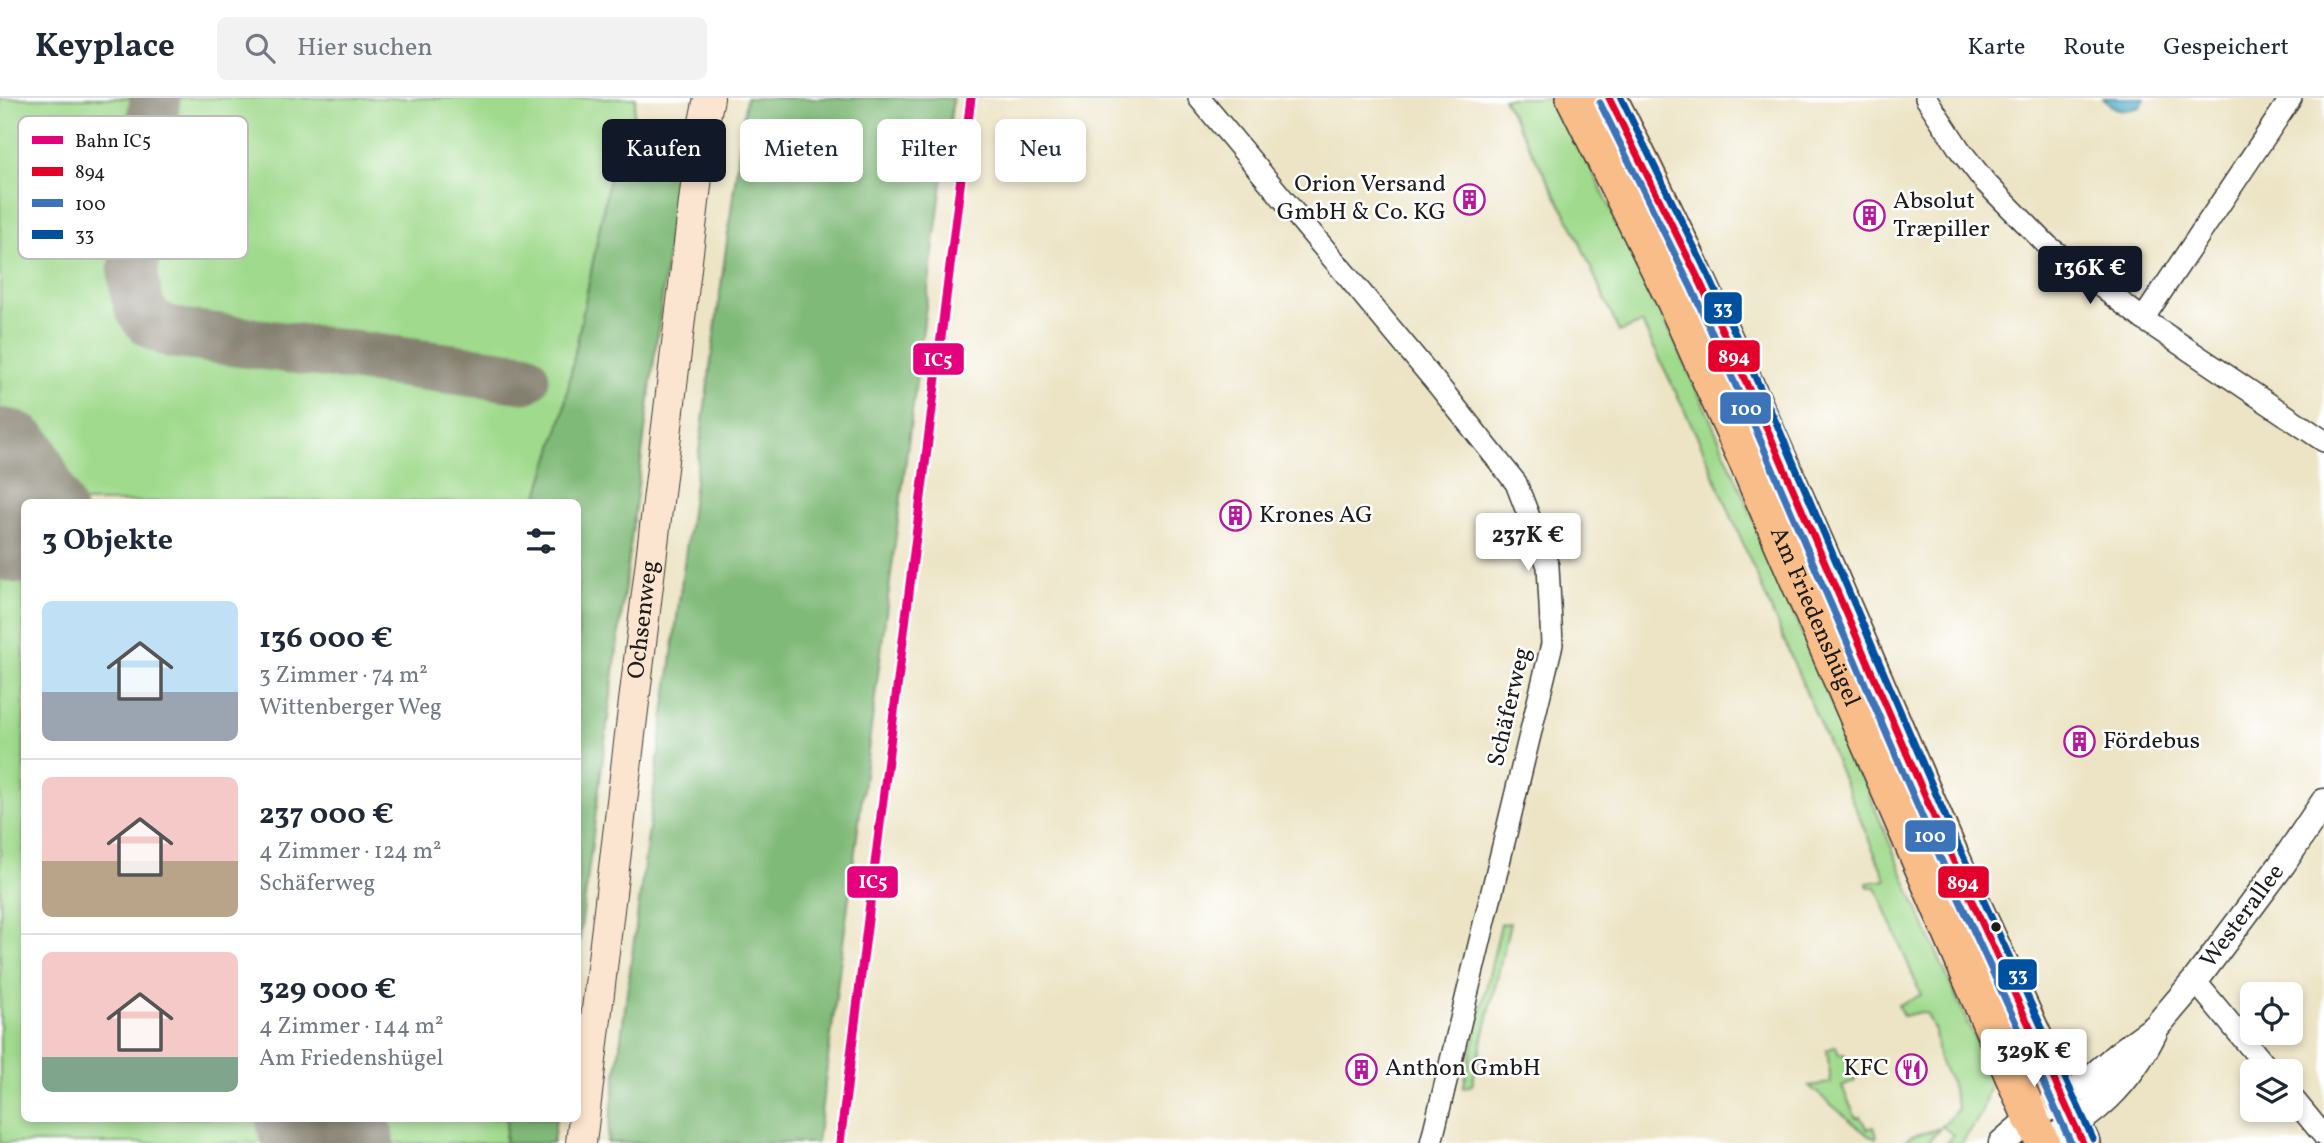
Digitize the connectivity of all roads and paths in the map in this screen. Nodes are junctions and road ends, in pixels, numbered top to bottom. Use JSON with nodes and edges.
{"nodes":[{"id":1,"x":709,"y":98,"type":"edge"},
{"id":2,"x":1199,"y":98,"type":"edge"},
{"id":3,"x":1574,"y":98,"type":"edge"},
{"id":4,"x":1609,"y":98,"type":"edge"},
{"id":5,"x":1926,"y":98,"type":"edge"},
{"id":6,"x":2291,"y":98,"type":"edge"},
{"id":7,"x":2143,"y":319,"type":"junction"},
{"id":8,"x":2324,"y":441,"type":"edge"},
{"id":9,"x":2324,"y":802,"type":"edge"},
{"id":10,"x":2195,"y":981,"type":"junction"},
{"id":11,"x":2260,"y":1059,"type":"edge"},
{"id":12,"x":2303,"y":1111,"type":"edge"},
{"id":13,"x":2073,"y":1123,"type":"edge"},
{"id":14,"x":2040,"y":1135,"type":"edge"},
{"id":15,"x":2324,"y":1136,"type":"edge"},
{"id":16,"x":581,"y":1143,"type":"edge"},
{"id":17,"x":1431,"y":1143,"type":"edge"},
{"id":18,"x":2002,"y":1143,"type":"edge"}],
"edges":[{"from":1,"to":16,"type":"main road","name":"Ochsenweg"},
{"from":2,"to":17,"type":"street","name":"Schäferweg"},
{"from":3,"to":14,"type":"highway","name":"Am Friedenshügel"},
{"from":4,"to":13,"type":"highway","name":"Am Friedenshügel"},
{"from":5,"to":7,"type":"street"},
{"from":6,"to":7,"type":"street"},
{"from":7,"to":8,"type":"street"},
{"from":9,"to":10,"type":"street","name":"Westerallee"},
{"from":10,"to":11,"type":"street"},
{"from":10,"to":13,"type":"street","name":"Westerallee"},
{"from":12,"to":15,"type":"street"},
{"from":13,"to":14,"type":"street","name":"Westerallee"},
{"from":14,"to":18,"type":"street","name":"Westerallee"}]}
